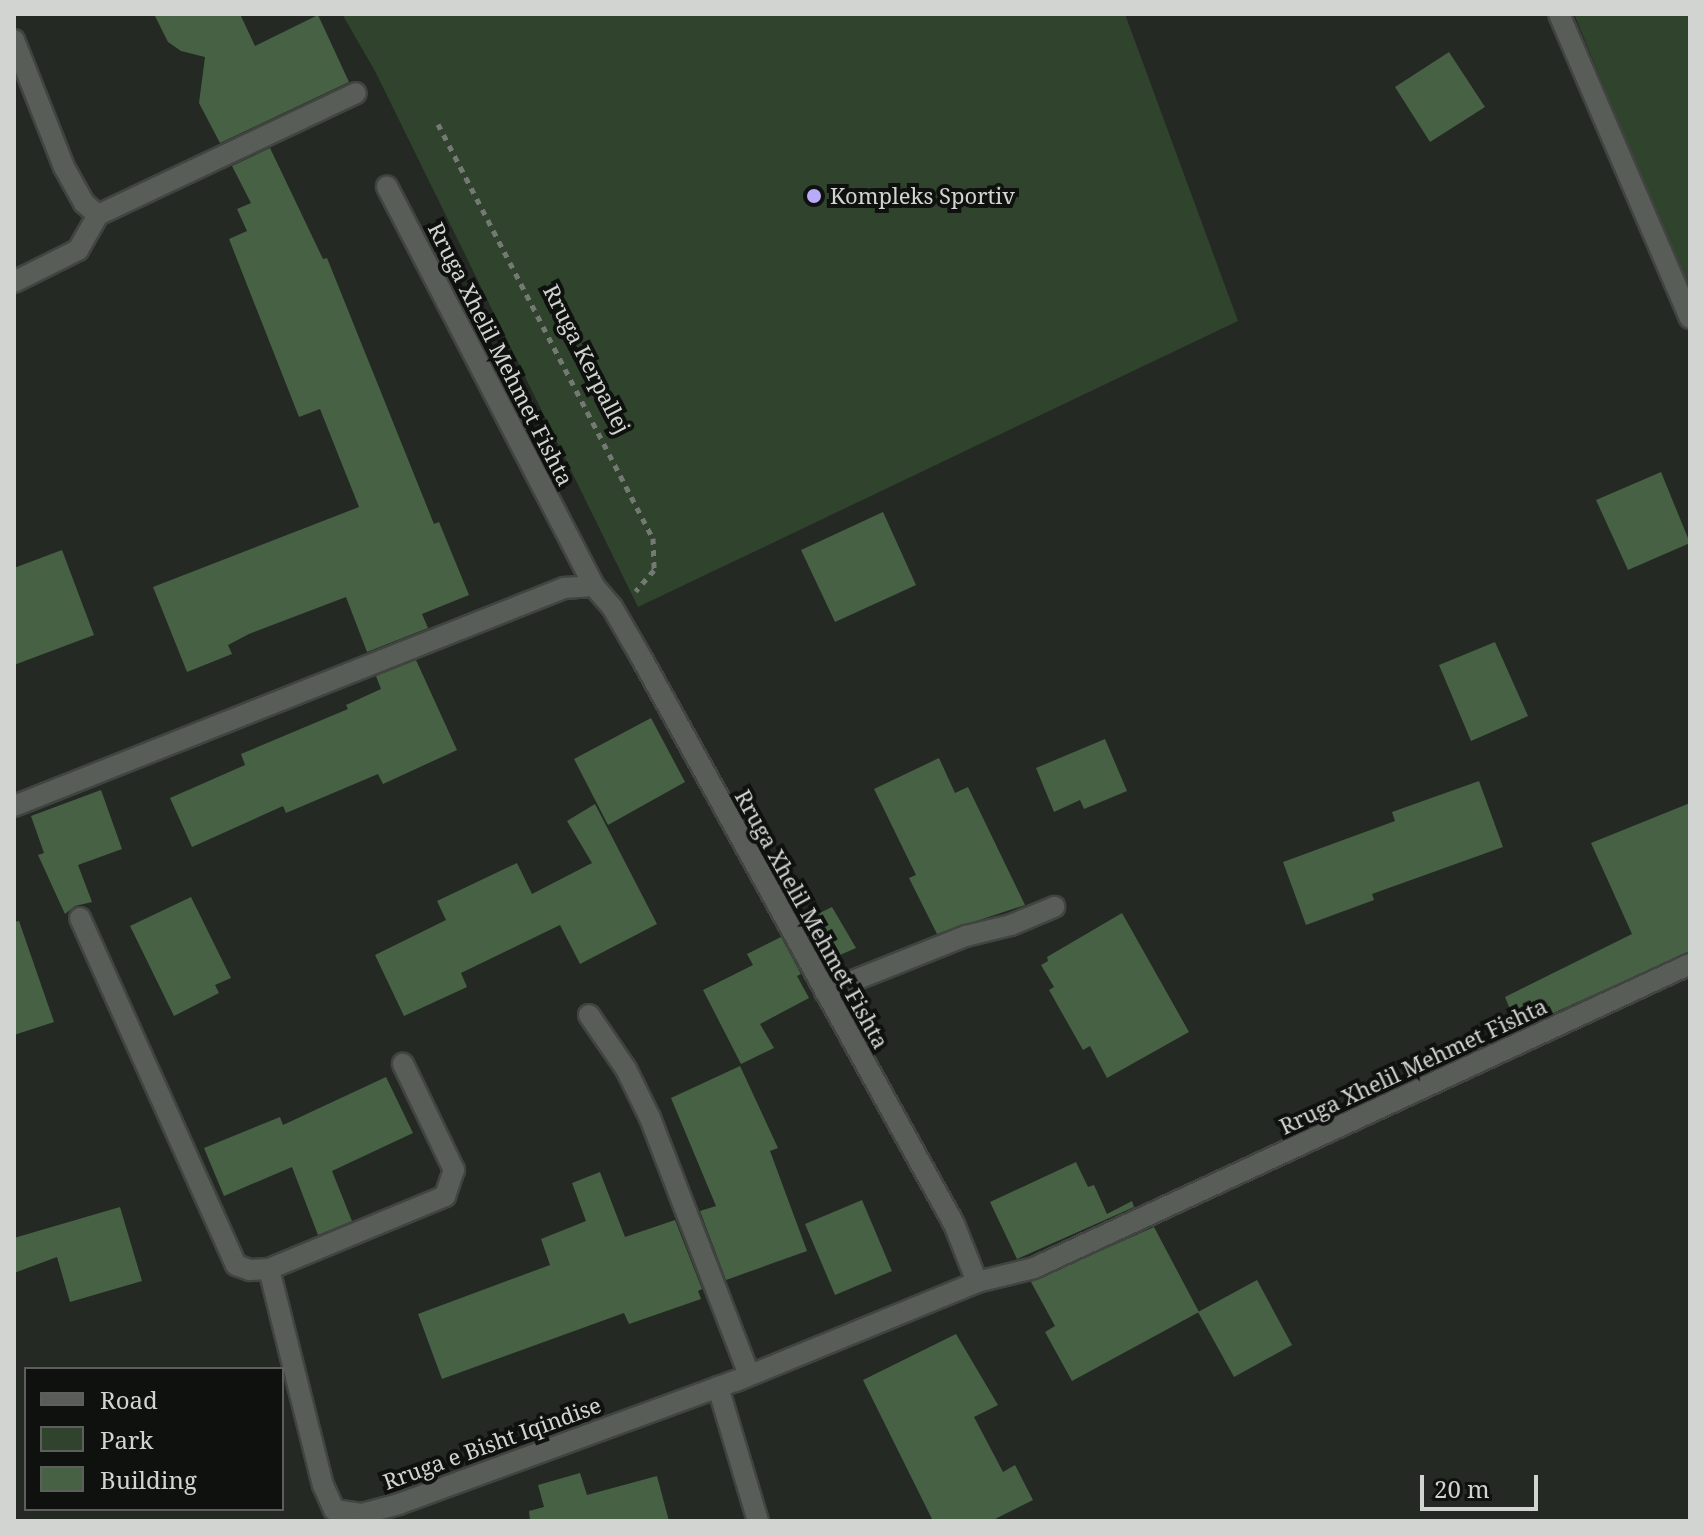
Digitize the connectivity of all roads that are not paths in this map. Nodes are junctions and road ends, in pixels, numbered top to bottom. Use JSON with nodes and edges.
{"nodes":[{"id":1,"x":1559,"y":14,"type":"edge"},
{"id":2,"x":14,"y":40,"type":"edge"},
{"id":3,"x":356,"y":93,"type":"dead end"},
{"id":4,"x":387,"y":186,"type":"dead end"},
{"id":5,"x":98,"y":215,"type":"junction"},
{"id":6,"x":14,"y":282,"type":"edge"},
{"id":7,"x":1690,"y":318,"type":"edge"},
{"id":8,"x":594,"y":586,"type":"junction"},
{"id":9,"x":14,"y":806,"type":"edge"},
{"id":10,"x":1054,"y":907,"type":"dead end"},
{"id":11,"x":80,"y":918,"type":"dead end"},
{"id":12,"x":1690,"y":964,"type":"edge"},
{"id":13,"x":825,"y":992,"type":"junction"},
{"id":14,"x":589,"y":1015,"type":"dead end"},
{"id":15,"x":403,"y":1064,"type":"dead end"},
{"id":16,"x":269,"y":1269,"type":"junction"},
{"id":17,"x":977,"y":1282,"type":"junction"},
{"id":18,"x":749,"y":1375,"type":"junction"},
{"id":19,"x":718,"y":1387,"type":"junction"},
{"id":20,"x":758,"y":1521,"type":"edge"}],
"edges":[{"from":1,"to":7,"type":"street"},
{"from":2,"to":5,"type":"street"},
{"from":3,"to":5,"type":"street"},
{"from":4,"to":8,"type":"street","name":"Rruga Xhelil Mehmet Fishta"},
{"from":5,"to":6,"type":"street"},
{"from":8,"to":9,"type":"street"},
{"from":8,"to":13,"type":"street","name":"Rruga Xhelil Mehmet Fishta"},
{"from":10,"to":13,"type":"street"},
{"from":11,"to":16,"type":"street"},
{"from":12,"to":17,"type":"street","name":"Rruga Xhelil Mehmet Fishta"},
{"from":13,"to":17,"type":"street","name":"Rruga Xhelil Mehmet Fishta"},
{"from":14,"to":18,"type":"street"},
{"from":15,"to":16,"type":"street"},
{"from":16,"to":19,"type":"street","name":"Rruga e Bisht Iqindise"},
{"from":17,"to":18,"type":"street","name":"Rruga Xhelil Mehmet Fishta"},
{"from":18,"to":19,"type":"street","name":"Rruga Xhelil Mehmet Fishta"},
{"from":19,"to":20,"type":"street"}]}
